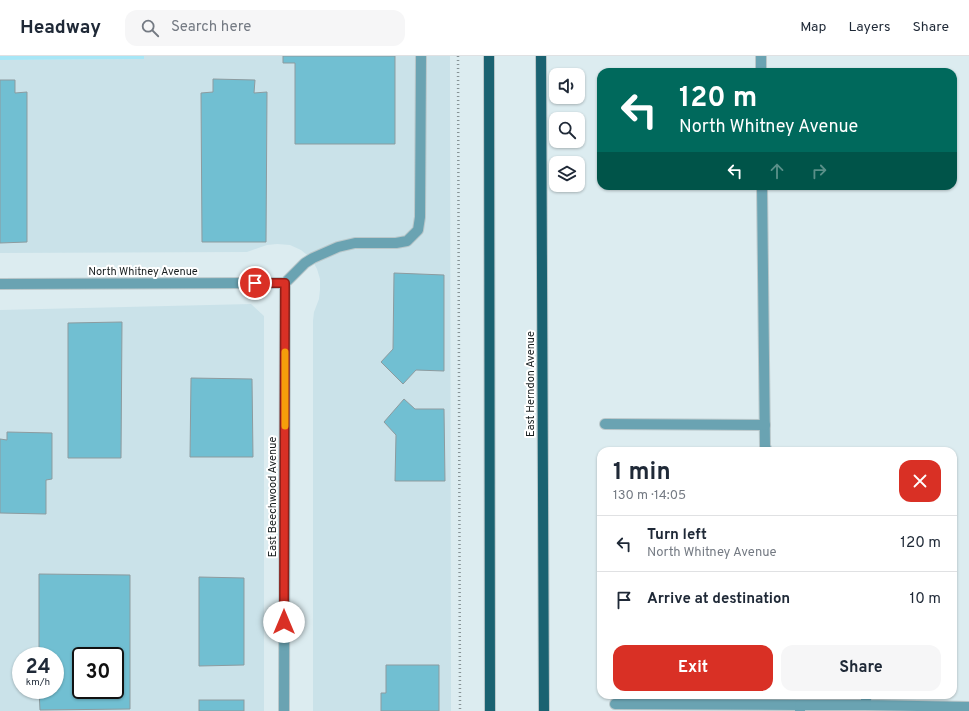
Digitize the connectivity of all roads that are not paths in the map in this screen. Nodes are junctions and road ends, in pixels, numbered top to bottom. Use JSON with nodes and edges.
{"nodes":[{"id":1,"x":421,"y":56,"type":"edge"},
{"id":2,"x":489,"y":56,"type":"edge"},
{"id":3,"x":541,"y":56,"type":"edge"},
{"id":4,"x":761,"y":56,"type":"edge"},
{"id":5,"x":761,"y":68,"type":"edge"},
{"id":6,"x":762,"y":190,"type":"edge"},
{"id":7,"x":285,"y":283,"type":"junction"},
{"id":8,"x":0,"y":284,"type":"edge"},
{"id":9,"x":605,"y":424,"type":"dead end"},
{"id":10,"x":765,"y":425,"type":"junction"},
{"id":11,"x":765,"y":447,"type":"edge"},
{"id":12,"x":866,"y":700,"type":"edge"},
{"id":13,"x":615,"y":704,"type":"dead end"},
{"id":14,"x":969,"y":706,"type":"edge"},
{"id":15,"x":800,"y":708,"type":"edge"},
{"id":16,"x":284,"y":711,"type":"edge"},
{"id":17,"x":490,"y":711,"type":"edge"},
{"id":18,"x":544,"y":711,"type":"edge"}],
"edges":[{"from":1,"to":7,"type":"street"},
{"from":2,"to":17,"type":"main road"},
{"from":3,"to":18,"type":"main road","name":"East Herndon Avenue"},
{"from":4,"to":5,"type":"street"},
{"from":6,"to":10,"type":"street"},
{"from":7,"to":8,"type":"street","name":"North Whitney Avenue"},
{"from":7,"to":16,"type":"street","name":"East Beechwood Avenue"},
{"from":9,"to":10,"type":"street"},
{"from":10,"to":11,"type":"street"},
{"from":12,"to":14,"type":"street"},
{"from":12,"to":15,"type":"street"},
{"from":13,"to":15,"type":"street"}]}
